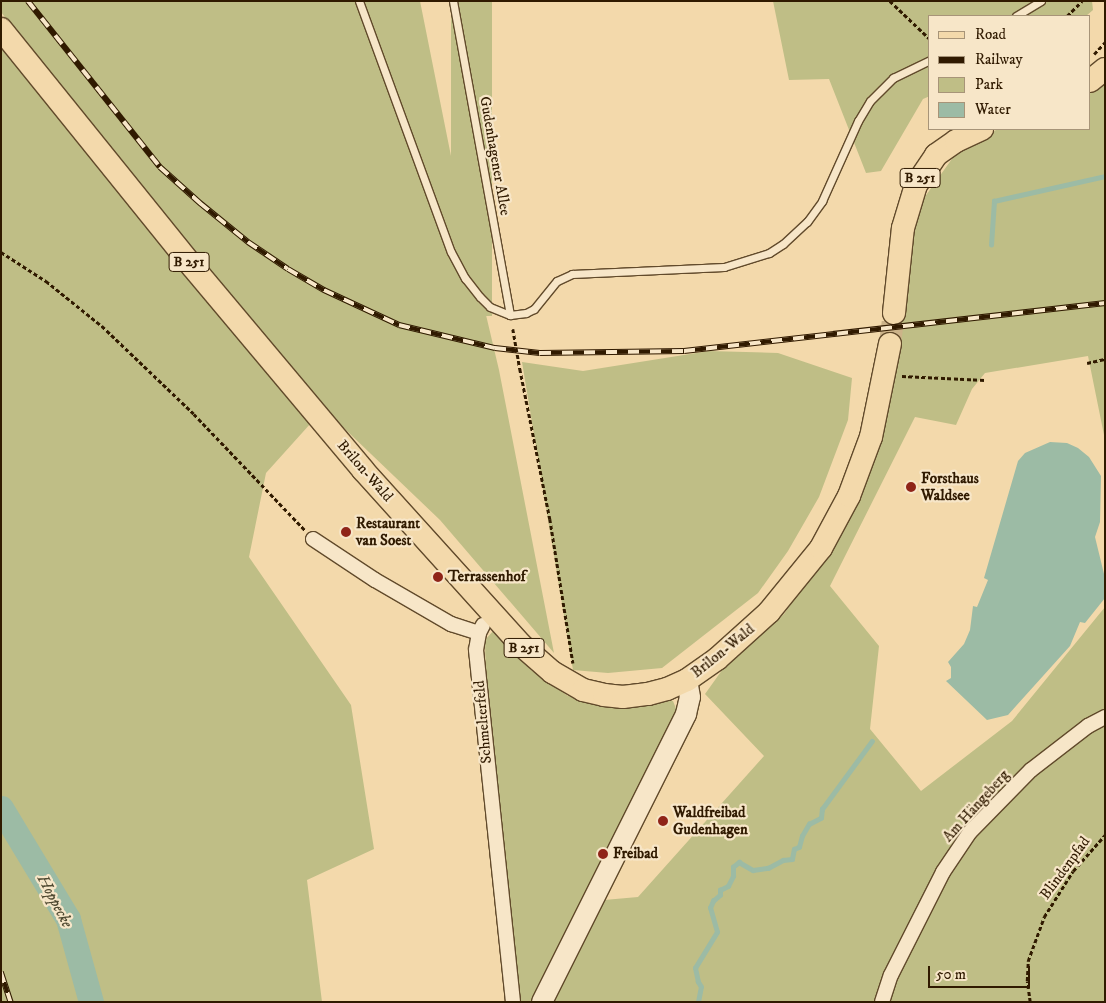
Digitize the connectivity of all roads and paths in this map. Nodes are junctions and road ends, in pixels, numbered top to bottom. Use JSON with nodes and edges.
{"nodes":[{"id":1,"x":358,"y":1,"type":"edge"},
{"id":2,"x":453,"y":1,"type":"edge"},
{"id":3,"x":890,"y":1,"type":"edge"},
{"id":4,"x":1041,"y":1,"type":"edge"},
{"id":5,"x":1082,"y":1,"type":"edge"},
{"id":6,"x":1018,"y":15,"type":"edge"},
{"id":7,"x":1068,"y":15,"type":"edge"},
{"id":8,"x":1,"y":29,"type":"edge"},
{"id":9,"x":928,"y":37,"type":"edge"},
{"id":10,"x":1105,"y":42,"type":"edge"},
{"id":11,"x":1091,"y":57,"type":"edge"},
{"id":12,"x":928,"y":61,"type":"edge"},
{"id":13,"x":1105,"y":69,"type":"edge"},
{"id":14,"x":1091,"y":80,"type":"edge"},
{"id":15,"x":980,"y":130,"type":"edge"},
{"id":16,"x":1,"y":252,"type":"edge"},
{"id":17,"x":894,"y":313,"type":"tunnel mouth"},
{"id":18,"x":510,"y":315,"type":"junction"},
{"id":19,"x":513,"y":330,"type":"dead end"},
{"id":20,"x":890,"y":344,"type":"tunnel mouth"},
{"id":21,"x":1105,"y":359,"type":"edge"},
{"id":22,"x":1087,"y":363,"type":"dead end"},
{"id":23,"x":885,"y":375,"type":"junction"},
{"id":24,"x":985,"y":380,"type":"dead end"},
{"id":25,"x":313,"y":539,"type":"joint"},
{"id":26,"x":686,"y":680,"type":"junction"},
{"id":27,"x":568,"y":682,"type":"junction"},
{"id":28,"x":1105,"y":717,"type":"edge"},
{"id":29,"x":1105,"y":835,"type":"edge"},
{"id":30,"x":513,"y":1002,"type":"edge"},
{"id":31,"x":542,"y":1002,"type":"edge"},
{"id":32,"x":882,"y":1002,"type":"edge"},
{"id":33,"x":1030,"y":1002,"type":"edge"}],
"edges":[{"from":1,"to":18,"type":"lane"},
{"from":2,"to":18,"type":"lane","name":"Gudenhagener Allee"},
{"from":3,"to":9,"type":"path"},
{"from":4,"to":6,"type":"lane"},
{"from":5,"to":7,"type":"path"},
{"from":8,"to":27,"type":"main road","name":"Brilon-Wald","number":"B 251"},
{"from":10,"to":11,"type":"path"},
{"from":12,"to":18,"type":"lane"},
{"from":13,"to":14,"type":"main road"},
{"from":15,"to":17,"type":"main road","number":"B 251"},
{"from":16,"to":25,"type":"path"},
{"from":19,"to":27,"type":"path","bridge":true},
{"from":20,"to":23,"type":"main road","name":"Brilon-Wald","number":"B 251"},
{"from":21,"to":22,"type":"path"},
{"from":23,"to":24,"type":"path"},
{"from":23,"to":26,"type":"main road","name":"Brilon-Wald","number":"B 251"},
{"from":25,"to":30,"type":"street","name":"Schmelterfeld"},
{"from":26,"to":27,"type":"main road","name":"Brilon-Wald","number":"B 251"},
{"from":26,"to":31,"type":"main road"},
{"from":28,"to":32,"type":"street","name":"Am Hängeberg"},
{"from":29,"to":33,"type":"path","name":"Blindenpfad"}]}
